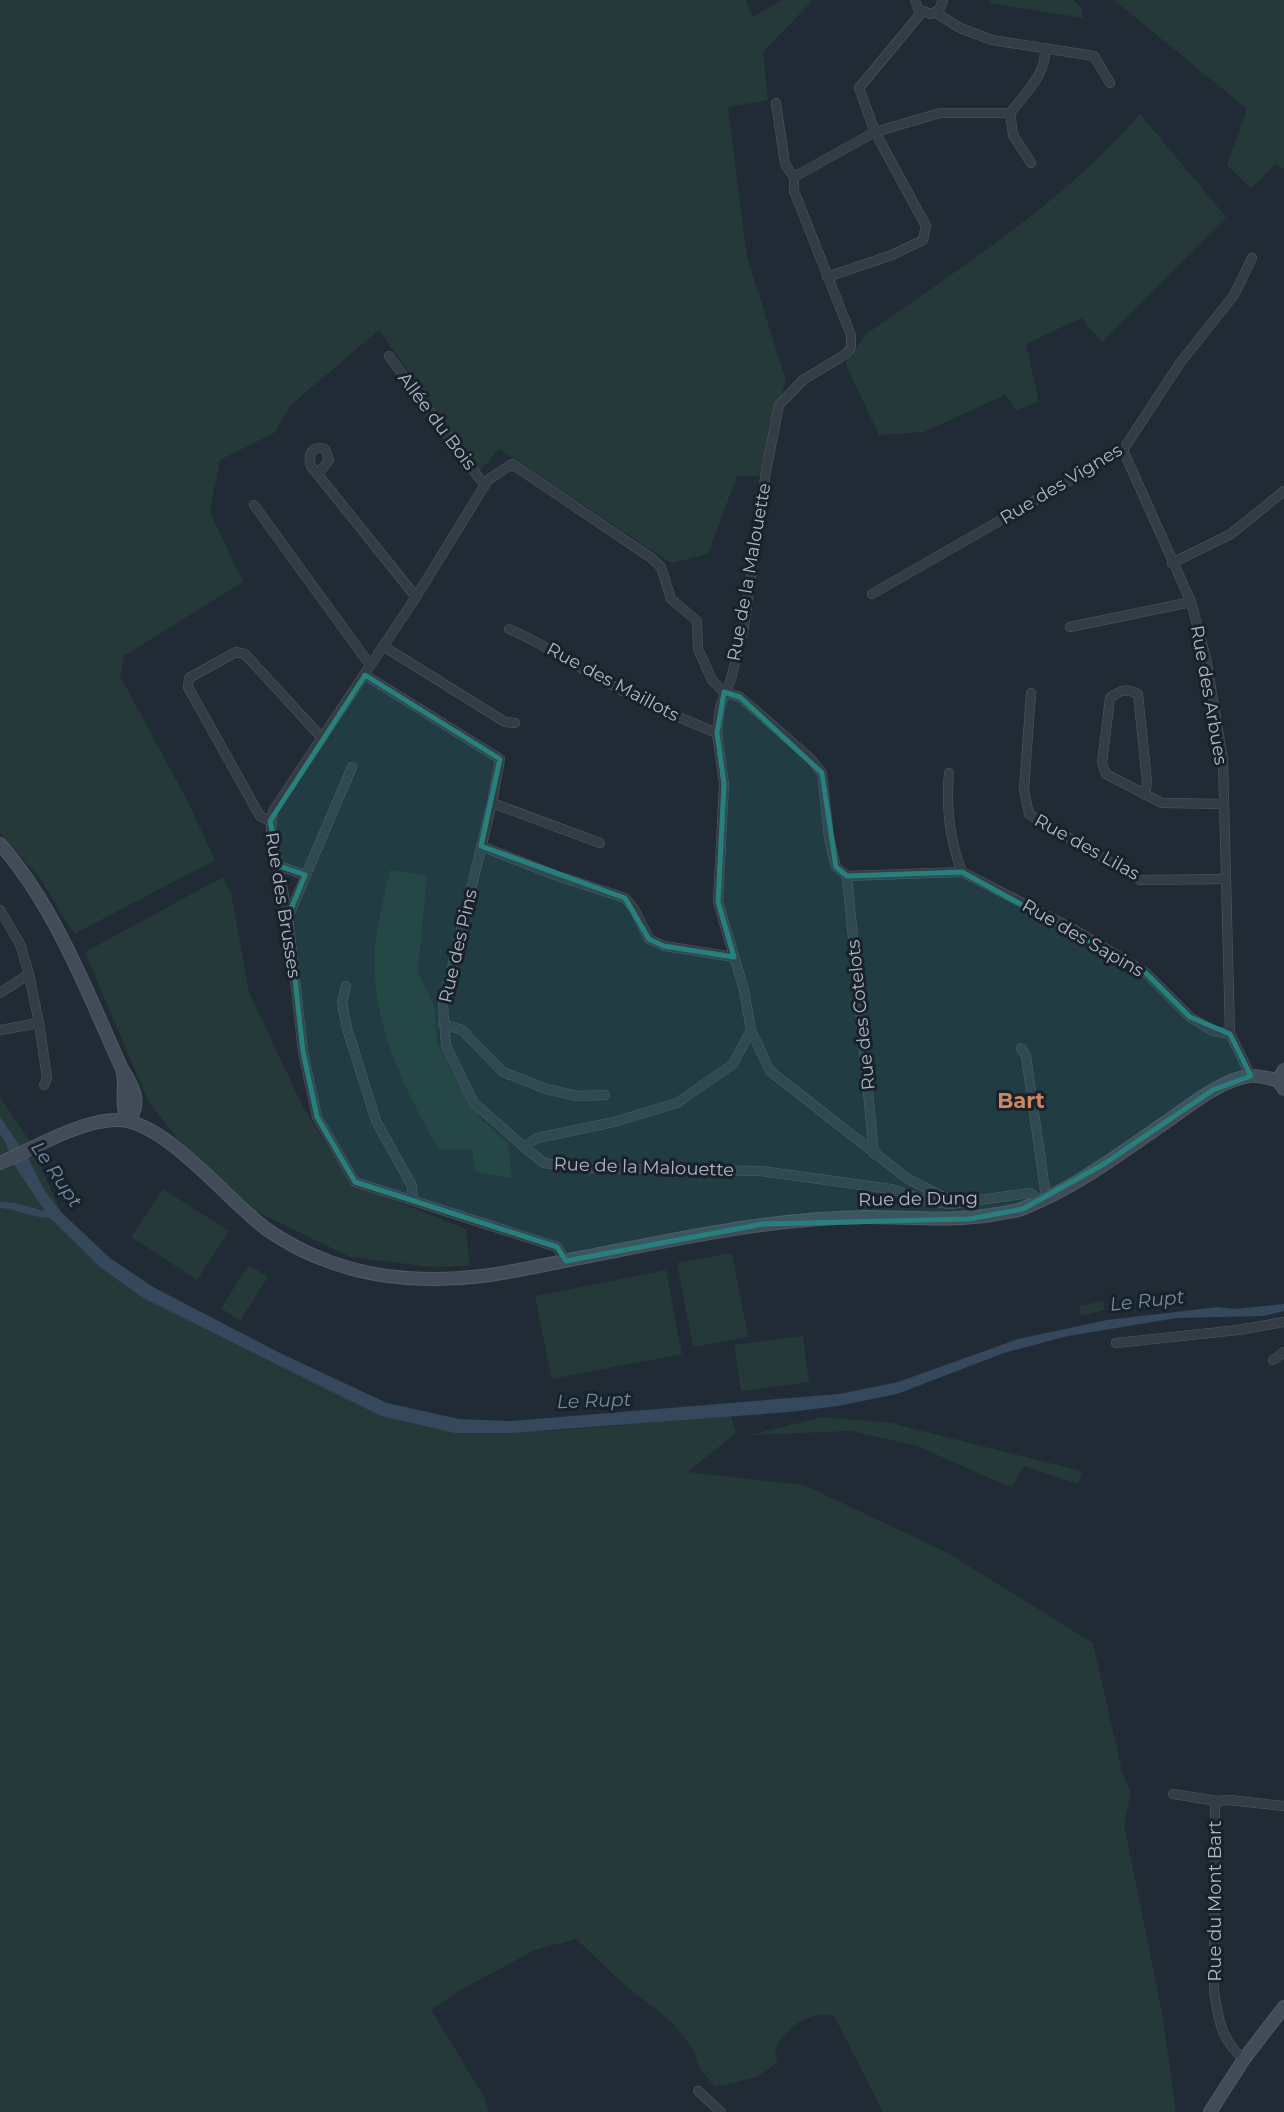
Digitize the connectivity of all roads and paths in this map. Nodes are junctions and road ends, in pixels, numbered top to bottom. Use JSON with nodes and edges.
{"nodes":[{"id":1,"x":915,"y":0,"type":"edge"},
{"id":2,"x":943,"y":0,"type":"edge"},
{"id":3,"x":922,"y":12,"type":"junction"},
{"id":4,"x":935,"y":12,"type":"junction"},
{"id":5,"x":1044,"y":48,"type":"junction"},
{"id":6,"x":1110,"y":83,"type":"dead end"},
{"id":7,"x":776,"y":103,"type":"dead end"},
{"id":8,"x":1010,"y":113,"type":"junction"},
{"id":9,"x":875,"y":132,"type":"junction"},
{"id":10,"x":1031,"y":163,"type":"dead end"},
{"id":11,"x":794,"y":177,"type":"junction"},
{"id":12,"x":1252,"y":257,"type":"dead end"},
{"id":13,"x":827,"y":277,"type":"junction"},
{"id":14,"x":389,"y":356,"type":"dead end"},
{"id":15,"x":1123,"y":450,"type":"junction"},
{"id":16,"x":318,"y":474,"type":"dead end"},
{"id":17,"x":485,"y":486,"type":"junction"},
{"id":18,"x":1284,"y":491,"type":"edge"},
{"id":19,"x":254,"y":505,"type":"dead end"},
{"id":20,"x":1172,"y":563,"type":"junction"},
{"id":21,"x":872,"y":594,"type":"dead end"},
{"id":22,"x":416,"y":597,"type":"junction"},
{"id":23,"x":1191,"y":602,"type":"junction"},
{"id":24,"x":1070,"y":627,"type":"dead end"},
{"id":25,"x":509,"y":629,"type":"dead end"},
{"id":26,"x":383,"y":646,"type":"junction"},
{"id":27,"x":370,"y":665,"type":"junction"},
{"id":28,"x":365,"y":675,"type":"junction"},
{"id":29,"x":724,"y":692,"type":"junction"},
{"id":30,"x":1031,"y":693,"type":"dead end"},
{"id":31,"x":514,"y":723,"type":"dead end"},
{"id":32,"x":717,"y":733,"type":"junction"},
{"id":33,"x":322,"y":738,"type":"junction"},
{"id":34,"x":352,"y":767,"type":"dead end"},
{"id":35,"x":949,"y":773,"type":"dead end"},
{"id":36,"x":1145,"y":795,"type":"junction"},
{"id":37,"x":492,"y":803,"type":"junction"},
{"id":38,"x":1224,"y":804,"type":"junction"},
{"id":39,"x":271,"y":821,"type":"junction"},
{"id":40,"x":600,"y":843,"type":"dead end"},
{"id":41,"x":0,"y":844,"type":"edge"},
{"id":42,"x":481,"y":846,"type":"junction"},
{"id":43,"x":279,"y":866,"type":"junction"},
{"id":44,"x":962,"y":872,"type":"junction"},
{"id":45,"x":305,"y":875,"type":"junction"},
{"id":46,"x":847,"y":876,"type":"junction"},
{"id":47,"x":1226,"y":879,"type":"junction"},
{"id":48,"x":0,"y":910,"type":"edge"},
{"id":49,"x":288,"y":916,"type":"junction"},
{"id":50,"x":734,"y":957,"type":"junction"},
{"id":51,"x":29,"y":974,"type":"junction"},
{"id":52,"x":346,"y":986,"type":"dead end"},
{"id":53,"x":0,"y":993,"type":"edge"},
{"id":54,"x":39,"y":1023,"type":"junction"},
{"id":55,"x":443,"y":1024,"type":"junction"},
{"id":56,"x":0,"y":1030,"type":"edge"},
{"id":57,"x":751,"y":1030,"type":"junction"},
{"id":58,"x":1230,"y":1034,"type":"junction"},
{"id":59,"x":1021,"y":1048,"type":"dead end"},
{"id":60,"x":1251,"y":1076,"type":"junction"},
{"id":61,"x":1282,"y":1080,"type":"edge"},
{"id":62,"x":44,"y":1086,"type":"dead end"},
{"id":63,"x":604,"y":1095,"type":"dead end"},
{"id":64,"x":128,"y":1120,"type":"junction"},
{"id":65,"x":524,"y":1147,"type":"junction"},
{"id":66,"x":874,"y":1154,"type":"junction"},
{"id":67,"x":4,"y":1161,"type":"edge"},
{"id":68,"x":1043,"y":1198,"type":"junction"},
{"id":69,"x":413,"y":1200,"type":"junction"},
{"id":70,"x":950,"y":1204,"type":"junction"},
{"id":71,"x":566,"y":1261,"type":"junction"},
{"id":72,"x":1284,"y":1322,"type":"edge"},
{"id":73,"x":1116,"y":1343,"type":"dead end"},
{"id":74,"x":1284,"y":1352,"type":"edge"},
{"id":75,"x":1273,"y":1360,"type":"dead end"},
{"id":76,"x":1173,"y":1794,"type":"dead end"},
{"id":77,"x":1217,"y":1801,"type":"junction"},
{"id":78,"x":1284,"y":1806,"type":"edge"},
{"id":79,"x":1284,"y":2007,"type":"edge"},
{"id":80,"x":1244,"y":2059,"type":"junction"},
{"id":81,"x":698,"y":2091,"type":"dead end"},
{"id":82,"x":721,"y":2112,"type":"edge"},
{"id":83,"x":1210,"y":2112,"type":"edge"}],
"edges":[{"from":1,"to":3,"type":"street"},
{"from":2,"to":4,"type":"street"},
{"from":3,"to":4,"type":"street"},
{"from":3,"to":9,"type":"street"},
{"from":4,"to":5,"type":"street"},
{"from":5,"to":6,"type":"street"},
{"from":5,"to":8,"type":"street"},
{"from":7,"to":11,"type":"street"},
{"from":8,"to":9,"type":"street"},
{"from":8,"to":10,"type":"street"},
{"from":9,"to":11,"type":"street"},
{"from":9,"to":13,"type":"street"},
{"from":11,"to":13,"type":"street"},
{"from":12,"to":15,"type":"street","name":"Rue des Vignes"},
{"from":13,"to":29,"type":"street","name":"Rue de la Malouette"},
{"from":14,"to":17,"type":"street","name":"Allée du Bois"},
{"from":15,"to":20,"type":"street","name":"Rue des Arbues"},
{"from":15,"to":21,"type":"street","name":"Rue des Vignes"},
{"from":16,"to":22,"type":"street"},
{"from":17,"to":22,"type":"street","name":"Rue des Brusses"},
{"from":17,"to":29,"type":"street","name":"Rue des Brusses"},
{"from":18,"to":20,"type":"street"},
{"from":19,"to":27,"type":"street"},
{"from":20,"to":23,"type":"street","name":"Rue des Arbues"},
{"from":22,"to":26,"type":"street","name":"Rue des Brusses"},
{"from":23,"to":24,"type":"street"},
{"from":23,"to":38,"type":"street","name":"Rue des Arbues"},
{"from":25,"to":32,"type":"street","name":"Rue des Maillots"},
{"from":26,"to":27,"type":"street","name":"Rue des Brusses"},
{"from":26,"to":31,"type":"street"},
{"from":27,"to":28,"type":"street","name":"Rue des Brusses"},
{"from":28,"to":33,"type":"street","name":"Rue des Brusses"},
{"from":28,"to":37,"type":"street","name":"Rue des Pins"},
{"from":29,"to":32,"type":"street","name":"Rue de la Malouette"},
{"from":29,"to":46,"type":"street"},
{"from":30,"to":47,"type":"street","name":"Rue des Lilas"},
{"from":32,"to":50,"type":"street","name":"Rue de la Malouette"},
{"from":33,"to":39,"type":"street","name":"Rue des Brusses"},
{"from":33,"to":39,"type":"street"},
{"from":34,"to":45,"type":"street"},
{"from":35,"to":44,"type":"street"},
{"from":36,"to":36,"type":"street"},
{"from":36,"to":38,"type":"street"},
{"from":37,"to":40,"type":"street"},
{"from":37,"to":42,"type":"street","name":"Rue des Pins"},
{"from":38,"to":47,"type":"street","name":"Rue des Arbues"},
{"from":39,"to":43,"type":"street","name":"Rue des Brusses"},
{"from":41,"to":64,"type":"main road"},
{"from":42,"to":50,"type":"street"},
{"from":42,"to":55,"type":"street","name":"Rue des Pins"},
{"from":43,"to":45,"type":"street"},
{"from":43,"to":49,"type":"street","name":"Rue des Brusses"},
{"from":44,"to":46,"type":"street","name":"Rue des Sapins"},
{"from":44,"to":58,"type":"street","name":"Rue des Sapins"},
{"from":45,"to":49,"type":"street"},
{"from":46,"to":66,"type":"street","name":"Rue des Cotelots"},
{"from":47,"to":58,"type":"street","name":"Rue des Arbues"},
{"from":48,"to":51,"type":"street"},
{"from":49,"to":69,"type":"street","name":"Rue des Brusses"},
{"from":50,"to":57,"type":"street","name":"Rue de la Malouette"},
{"from":51,"to":53,"type":"street"},
{"from":51,"to":54,"type":"street"},
{"from":52,"to":69,"type":"street"},
{"from":54,"to":56,"type":"street"},
{"from":54,"to":62,"type":"street"},
{"from":55,"to":63,"type":"street"},
{"from":55,"to":65,"type":"street","name":"Rue des Pins"},
{"from":57,"to":65,"type":"street","name":"Rue de la Malouette"},
{"from":57,"to":66,"type":"street"},
{"from":58,"to":60,"type":"street","name":"Rue des Arbues"},
{"from":59,"to":68,"type":"street"},
{"from":60,"to":61,"type":"main road","name":"Rue de Dung"},
{"from":60,"to":68,"type":"main road","name":"Rue de Dung"},
{"from":64,"to":67,"type":"main road"},
{"from":64,"to":71,"type":"main road","name":"Rue de Dung"},
{"from":65,"to":70,"type":"street","name":"Rue de la Malouette"},
{"from":66,"to":70,"type":"street"},
{"from":68,"to":70,"type":"street","name":"Rue de la Malouette"},
{"from":68,"to":71,"type":"main road","name":"Rue de Dung"},
{"from":69,"to":71,"type":"street","name":"Rue des Brusses"},
{"from":72,"to":73,"type":"street"},
{"from":74,"to":75,"type":"street"},
{"from":76,"to":77,"type":"street"},
{"from":77,"to":78,"type":"street","name":"Rue du Mont Bart"},
{"from":77,"to":80,"type":"street","name":"Rue du Mont Bart"},
{"from":79,"to":80,"type":"main road"},
{"from":80,"to":83,"type":"main road"},
{"from":81,"to":82,"type":"street"}]}
